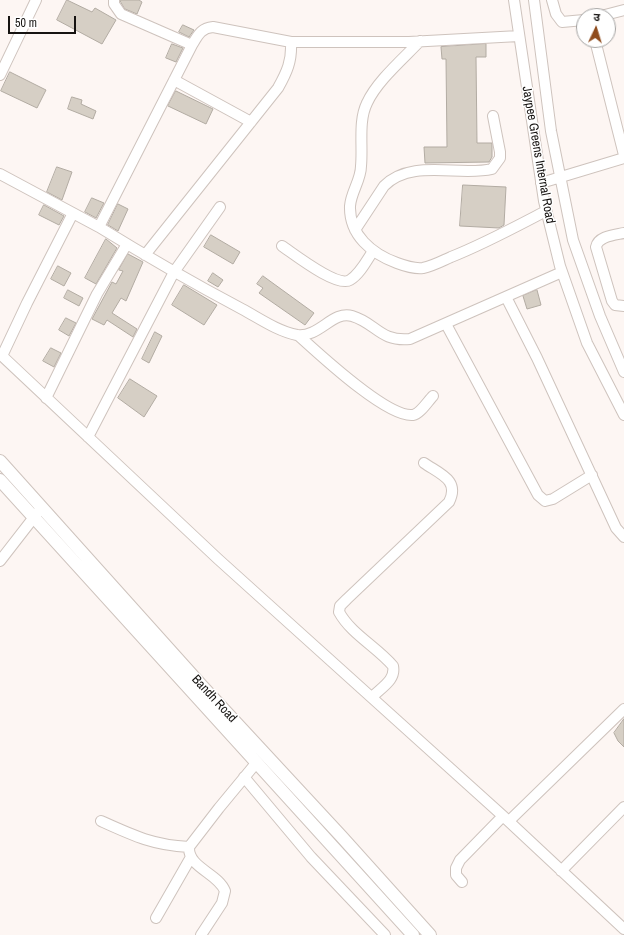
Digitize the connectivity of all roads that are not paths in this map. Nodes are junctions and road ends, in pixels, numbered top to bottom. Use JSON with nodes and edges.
{"nodes":[{"id":1,"x":36,"y":0,"type":"edge"},
{"id":2,"x":114,"y":0,"type":"edge"},
{"id":3,"x":514,"y":0,"type":"edge"},
{"id":4,"x":534,"y":0,"type":"edge"},
{"id":5,"x":552,"y":0,"type":"edge"},
{"id":6,"x":576,"y":21,"type":"edge"},
{"id":7,"x":519,"y":36,"type":"junction"},
{"id":8,"x":420,"y":41,"type":"junction"},
{"id":9,"x":291,"y":42,"type":"junction"},
{"id":10,"x":192,"y":45,"type":"junction"},
{"id":11,"x":598,"y":48,"type":"edge"},
{"id":12,"x":0,"y":75,"type":"edge"},
{"id":13,"x":174,"y":80,"type":"junction"},
{"id":14,"x":493,"y":116,"type":"dead end"},
{"id":15,"x":251,"y":122,"type":"junction"},
{"id":16,"x":624,"y":157,"type":"edge"},
{"id":17,"x":0,"y":174,"type":"edge"},
{"id":18,"x":561,"y":178,"type":"junction"},
{"id":19,"x":541,"y":183,"type":"junction"},
{"id":20,"x":220,"y":207,"type":"dead end"},
{"id":21,"x":546,"y":211,"type":"junction"},
{"id":22,"x":73,"y":213,"type":"junction"},
{"id":23,"x":99,"y":227,"type":"junction"},
{"id":24,"x":355,"y":230,"type":"junction"},
{"id":25,"x":624,"y":233,"type":"edge"},
{"id":26,"x":127,"y":244,"type":"junction"},
{"id":27,"x":282,"y":246,"type":"dead end"},
{"id":28,"x":373,"y":251,"type":"junction"},
{"id":29,"x":145,"y":255,"type":"junction"},
{"id":30,"x":174,"y":272,"type":"junction"},
{"id":31,"x":562,"y":272,"type":"junction"},
{"id":32,"x":506,"y":297,"type":"junction"},
{"id":33,"x":624,"y":306,"type":"edge"},
{"id":34,"x":446,"y":324,"type":"junction"},
{"id":35,"x":298,"y":335,"type":"junction"},
{"id":36,"x":1,"y":355,"type":"edge"},
{"id":37,"x":624,"y":372,"type":"edge"},
{"id":38,"x":433,"y":396,"type":"dead end"},
{"id":39,"x":46,"y":398,"type":"junction"},
{"id":40,"x":624,"y":416,"type":"edge"},
{"id":41,"x":88,"y":438,"type":"junction"},
{"id":42,"x":0,"y":461,"type":"edge"},
{"id":43,"x":424,"y":463,"type":"dead end"},
{"id":44,"x":592,"y":475,"type":"junction"},
{"id":45,"x":0,"y":480,"type":"edge"},
{"id":46,"x":42,"y":508,"type":"junction"},
{"id":47,"x":34,"y":517,"type":"junction"},
{"id":48,"x":624,"y":537,"type":"edge"},
{"id":49,"x":0,"y":561,"type":"edge"},
{"id":50,"x":372,"y":697,"type":"junction"},
{"id":51,"x":624,"y":709,"type":"edge"},
{"id":52,"x":257,"y":762,"type":"junction"},
{"id":53,"x":244,"y":777,"type":"junction"},
{"id":54,"x":624,"y":807,"type":"edge"},
{"id":55,"x":506,"y":818,"type":"junction"},
{"id":56,"x":101,"y":821,"type":"dead end"},
{"id":57,"x":190,"y":852,"type":"junction"},
{"id":58,"x":561,"y":871,"type":"junction"},
{"id":59,"x":462,"y":882,"type":"dead end"},
{"id":60,"x":156,"y":918,"type":"dead end"},
{"id":61,"x":624,"y":929,"type":"edge"},
{"id":62,"x":201,"y":935,"type":"edge"},
{"id":63,"x":385,"y":935,"type":"edge"},
{"id":64,"x":414,"y":935,"type":"edge"},
{"id":65,"x":430,"y":935,"type":"edge"}],
"edges":[{"from":1,"to":12,"type":"street"},
{"from":2,"to":10,"type":"street"},
{"from":3,"to":7,"type":"street","name":"Jaypee Greens Internal Road"},
{"from":4,"to":18,"type":"street","name":"Jaypee Greens Internal Road"},
{"from":5,"to":6,"type":"street"},
{"from":7,"to":8,"type":"street"},
{"from":7,"to":19,"type":"street","name":"Jaypee Greens Internal Road"},
{"from":8,"to":9,"type":"street"},
{"from":8,"to":24,"type":"street"},
{"from":9,"to":10,"type":"street"},
{"from":9,"to":15,"type":"street"},
{"from":10,"to":13,"type":"street"},
{"from":11,"to":16,"type":"street"},
{"from":13,"to":15,"type":"street"},
{"from":13,"to":23,"type":"street"},
{"from":14,"to":24,"type":"street"},
{"from":15,"to":29,"type":"street"},
{"from":16,"to":18,"type":"street"},
{"from":17,"to":22,"type":"street"},
{"from":18,"to":19,"type":"street"},
{"from":18,"to":37,"type":"street","name":"Jaypee Greens Internal Road"},
{"from":19,"to":21,"type":"street","name":"Jaypee Greens Internal Road"},
{"from":20,"to":30,"type":"street"},
{"from":21,"to":28,"type":"street"},
{"from":21,"to":31,"type":"street","name":"Jaypee Greens Internal Road"},
{"from":22,"to":23,"type":"street"},
{"from":22,"to":36,"type":"street"},
{"from":23,"to":26,"type":"street"},
{"from":24,"to":28,"type":"street"},
{"from":25,"to":33,"type":"street"},
{"from":26,"to":29,"type":"street"},
{"from":26,"to":39,"type":"street"},
{"from":27,"to":28,"type":"street"},
{"from":29,"to":30,"type":"street"},
{"from":30,"to":35,"type":"street"},
{"from":30,"to":41,"type":"street"},
{"from":31,"to":32,"type":"street"},
{"from":31,"to":40,"type":"street","name":"Jaypee Greens Internal Road"},
{"from":32,"to":34,"type":"street"},
{"from":32,"to":44,"type":"street"},
{"from":34,"to":35,"type":"street"},
{"from":34,"to":44,"type":"street"},
{"from":35,"to":38,"type":"street"},
{"from":36,"to":39,"type":"street"},
{"from":39,"to":41,"type":"street"},
{"from":41,"to":50,"type":"street"},
{"from":42,"to":46,"type":"main road","name":"Bandh Road"},
{"from":43,"to":50,"type":"street"},
{"from":44,"to":48,"type":"street"},
{"from":45,"to":47,"type":"main road","name":"Bandh Road"},
{"from":46,"to":47,"type":"street"},
{"from":46,"to":65,"type":"main road","name":"Bandh Road"},
{"from":47,"to":49,"type":"street"},
{"from":47,"to":52,"type":"main road","name":"Bandh Road"},
{"from":50,"to":55,"type":"street"},
{"from":51,"to":55,"type":"street"},
{"from":52,"to":53,"type":"street"},
{"from":52,"to":64,"type":"main road","name":"Bandh Road"},
{"from":53,"to":57,"type":"street"},
{"from":53,"to":63,"type":"street"},
{"from":54,"to":58,"type":"street"},
{"from":55,"to":58,"type":"street"},
{"from":55,"to":59,"type":"street"},
{"from":56,"to":57,"type":"street"},
{"from":57,"to":60,"type":"street"},
{"from":57,"to":62,"type":"street"},
{"from":58,"to":61,"type":"street"}]}
